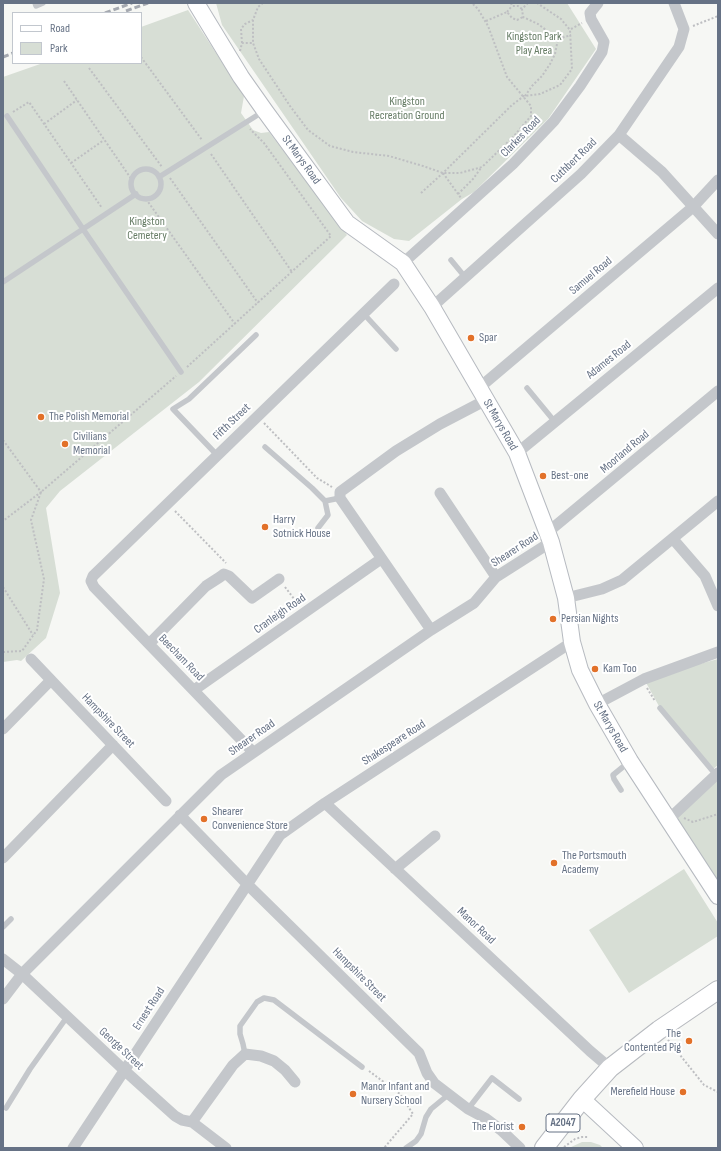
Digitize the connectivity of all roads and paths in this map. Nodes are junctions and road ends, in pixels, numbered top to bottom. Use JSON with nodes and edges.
{"nodes":[{"id":1,"x":35,"y":3,"type":"edge"},
{"id":2,"x":43,"y":3,"type":"edge"},
{"id":3,"x":196,"y":3,"type":"edge"},
{"id":4,"x":263,"y":3,"type":"edge"},
{"id":5,"x":472,"y":3,"type":"edge"},
{"id":6,"x":528,"y":3,"type":"edge"},
{"id":7,"x":537,"y":3,"type":"edge"},
{"id":8,"x":598,"y":3,"type":"edge"},
{"id":9,"x":674,"y":3,"type":"edge"},
{"id":10,"x":512,"y":4,"type":"edge"},
{"id":11,"x":522,"y":9,"type":"junction"},
{"id":12,"x":507,"y":12,"type":"junction"},
{"id":13,"x":718,"y":16,"type":"edge"},
{"id":14,"x":523,"y":17,"type":"junction"},
{"id":15,"x":253,"y":20,"type":"junction"},
{"id":16,"x":486,"y":21,"type":"junction"},
{"id":17,"x":684,"y":29,"type":"junction"},
{"id":18,"x":571,"y":35,"type":"junction"},
{"id":19,"x":558,"y":39,"type":"junction"},
{"id":20,"x":242,"y":43,"type":"junction"},
{"id":21,"x":253,"y":43,"type":"junction"},
{"id":22,"x":236,"y":55,"type":"dead end"},
{"id":23,"x":142,"y":58,"type":"edge"},
{"id":24,"x":89,"y":68,"type":"dead end"},
{"id":25,"x":64,"y":81,"type":"dead end"},
{"id":26,"x":524,"y":96,"type":"junction"},
{"id":27,"x":77,"y":100,"type":"junction"},
{"id":28,"x":265,"y":111,"type":"junction"},
{"id":29,"x":7,"y":116,"type":"joint"},
{"id":30,"x":44,"y":124,"type":"junction"},
{"id":31,"x":245,"y":124,"type":"junction"},
{"id":32,"x":619,"y":135,"type":"junction"},
{"id":33,"x":104,"y":139,"type":"junction"},
{"id":34,"x":207,"y":148,"type":"junction"},
{"id":35,"x":70,"y":163,"type":"junction"},
{"id":36,"x":482,"y":167,"type":"junction"},
{"id":37,"x":166,"y":173,"type":"junction"},
{"id":38,"x":443,"y":174,"type":"junction"},
{"id":39,"x":159,"y":177,"type":"junction"},
{"id":40,"x":132,"y":180,"type":"junction"},
{"id":41,"x":718,"y":180,"type":"edge"},
{"id":42,"x":421,"y":192,"type":"dead end"},
{"id":43,"x":136,"y":194,"type":"junction"},
{"id":44,"x":458,"y":194,"type":"junction"},
{"id":45,"x":146,"y":199,"type":"junction"},
{"id":46,"x":468,"y":205,"type":"junction"},
{"id":47,"x":693,"y":206,"type":"junction"},
{"id":48,"x":106,"y":214,"type":"junction"},
{"id":49,"x":83,"y":229,"type":"junction"},
{"id":50,"x":718,"y":234,"type":"edge"},
{"id":51,"x":451,"y":260,"type":"dead end"},
{"id":52,"x":403,"y":263,"type":"junction"},
{"id":53,"x":292,"y":272,"type":"junction"},
{"id":54,"x":465,"y":278,"type":"junction"},
{"id":55,"x":3,"y":282,"type":"edge"},
{"id":56,"x":394,"y":284,"type":"dead end"},
{"id":57,"x":718,"y":288,"type":"edge"},
{"id":58,"x":258,"y":303,"type":"junction"},
{"id":59,"x":432,"y":307,"type":"junction"},
{"id":60,"x":364,"y":313,"type":"junction"},
{"id":61,"x":235,"y":324,"type":"junction"},
{"id":62,"x":256,"y":335,"type":"dead end"},
{"id":63,"x":396,"y":349,"type":"dead end"},
{"id":64,"x":181,"y":372,"type":"junction"},
{"id":65,"x":527,"y":388,"type":"dead end"},
{"id":66,"x":718,"y":392,"type":"edge"},
{"id":67,"x":482,"y":394,"type":"junction"},
{"id":68,"x":257,"y":416,"type":"junction"},
{"id":69,"x":555,"y":422,"type":"junction"},
{"id":70,"x":3,"y":440,"type":"edge"},
{"id":71,"x":265,"y":447,"type":"dead end"},
{"id":72,"x":517,"y":453,"type":"junction"},
{"id":73,"x":217,"y":455,"type":"junction"},
{"id":74,"x":41,"y":492,"type":"junction"},
{"id":75,"x":440,"y":493,"type":"dead end"},
{"id":76,"x":340,"y":495,"type":"junction"},
{"id":77,"x":718,"y":501,"type":"edge"},
{"id":78,"x":325,"y":502,"type":"junction"},
{"id":79,"x":168,"y":503,"type":"junction"},
{"id":80,"x":3,"y":521,"type":"edge"},
{"id":81,"x":318,"y":528,"type":"dead end"},
{"id":82,"x":550,"y":537,"type":"junction"},
{"id":83,"x":673,"y":539,"type":"junction"},
{"id":84,"x":381,"y":559,"type":"junction"},
{"id":85,"x":224,"y":574,"type":"junction"},
{"id":86,"x":496,"y":577,"type":"junction"},
{"id":87,"x":279,"y":579,"type":"joint"},
{"id":88,"x":91,"y":581,"type":"joint"},
{"id":89,"x":3,"y":587,"type":"edge"},
{"id":90,"x":566,"y":598,"type":"junction"},
{"id":91,"x":718,"y":606,"type":"edge"},
{"id":92,"x":305,"y":613,"type":"junction"},
{"id":93,"x":431,"y":630,"type":"junction"},
{"id":94,"x":33,"y":635,"type":"junction"},
{"id":95,"x":572,"y":642,"type":"junction"},
{"id":96,"x":149,"y":644,"type":"junction"},
{"id":97,"x":3,"y":652,"type":"edge"},
{"id":98,"x":718,"y":652,"type":"edge"},
{"id":99,"x":31,"y":659,"type":"dead end"},
{"id":100,"x":644,"y":679,"type":"junction"},
{"id":101,"x":51,"y":680,"type":"junction"},
{"id":102,"x":194,"y":690,"type":"junction"},
{"id":103,"x":597,"y":704,"type":"junction"},
{"id":104,"x":660,"y":708,"type":"joint"},
{"id":105,"x":3,"y":729,"type":"edge"},
{"id":106,"x":113,"y":745,"type":"junction"},
{"id":107,"x":253,"y":752,"type":"junction"},
{"id":108,"x":630,"y":761,"type":"junction"},
{"id":109,"x":717,"y":774,"type":"edge"},
{"id":110,"x":621,"y":790,"type":"dead end"},
{"id":111,"x":166,"y":801,"type":"dead end"},
{"id":112,"x":325,"y":803,"type":"junction"},
{"id":113,"x":718,"y":814,"type":"edge"},
{"id":114,"x":180,"y":815,"type":"junction"},
{"id":115,"x":671,"y":817,"type":"junction"},
{"id":116,"x":435,"y":836,"type":"dead end"},
{"id":117,"x":3,"y":858,"type":"edge"},
{"id":118,"x":395,"y":869,"type":"junction"},
{"id":119,"x":247,"y":884,"type":"junction"},
{"id":120,"x":718,"y":896,"type":"edge"},
{"id":121,"x":11,"y":919,"type":"dead end"},
{"id":122,"x":3,"y":927,"type":"edge"},
{"id":123,"x":3,"y":959,"type":"edge"},
{"id":124,"x":22,"y":974,"type":"junction"},
{"id":125,"x":718,"y":984,"type":"edge"},
{"id":126,"x":718,"y":990,"type":"edge"},
{"id":127,"x":3,"y":999,"type":"edge"},
{"id":128,"x":697,"y":1004,"type":"junction"},
{"id":129,"x":67,"y":1017,"type":"junction"},
{"id":130,"x":659,"y":1030,"type":"junction"},
{"id":131,"x":245,"y":1054,"type":"junction"},
{"id":132,"x":362,"y":1067,"type":"joint"},
{"id":133,"x":610,"y":1068,"type":"junction"},
{"id":134,"x":124,"y":1070,"type":"junction"},
{"id":135,"x":295,"y":1082,"type":"dead end"},
{"id":136,"x":718,"y":1092,"type":"edge"},
{"id":137,"x":448,"y":1095,"type":"junction"},
{"id":138,"x":519,"y":1099,"type":"dead end"},
{"id":139,"x":582,"y":1099,"type":"junction"},
{"id":140,"x":6,"y":1108,"type":"dead end"},
{"id":141,"x":468,"y":1109,"type":"junction"},
{"id":142,"x":192,"y":1122,"type":"junction"},
{"id":143,"x":589,"y":1137,"type":"dead end"},
{"id":144,"x":73,"y":1148,"type":"edge"},
{"id":145,"x":226,"y":1148,"type":"edge"},
{"id":146,"x":384,"y":1148,"type":"edge"},
{"id":147,"x":406,"y":1148,"type":"edge"},
{"id":148,"x":520,"y":1148,"type":"edge"},
{"id":149,"x":544,"y":1148,"type":"edge"},
{"id":150,"x":563,"y":1148,"type":"edge"},
{"id":151,"x":635,"y":1148,"type":"edge"}],
"edges":[{"from":1,"to":2,"type":"lane"},
{"from":3,"to":28,"type":"street","name":"St Marys Road"},
{"from":4,"to":15,"type":"path"},
{"from":5,"to":16,"type":"path"},
{"from":6,"to":11,"type":"path"},
{"from":7,"to":18,"type":"path"},
{"from":8,"to":46,"type":"street","name":"Clarkes Road"},
{"from":9,"to":17,"type":"street"},
{"from":10,"to":11,"type":"path"},
{"from":10,"to":12,"type":"path"},
{"from":11,"to":14,"type":"path"},
{"from":12,"to":14,"type":"path"},
{"from":12,"to":16,"type":"path"},
{"from":13,"to":17,"type":"path"},
{"from":14,"to":19,"type":"path"},
{"from":15,"to":20,"type":"path"},
{"from":15,"to":21,"type":"path"},
{"from":16,"to":26,"type":"path"},
{"from":17,"to":32,"type":"street","name":"Cuthbert Road"},
{"from":18,"to":19,"type":"path"},
{"from":18,"to":26,"type":"path"},
{"from":19,"to":26,"type":"path"},
{"from":20,"to":21,"type":"path"},
{"from":20,"to":22,"type":"path"},
{"from":21,"to":38,"type":"path"},
{"from":23,"to":34,"type":"path"},
{"from":24,"to":37,"type":"path"},
{"from":25,"to":27,"type":"path"},
{"from":26,"to":36,"type":"path"},
{"from":26,"to":38,"type":"path"},
{"from":27,"to":30,"type":"path"},
{"from":27,"to":33,"type":"path"},
{"from":28,"to":31,"type":"lane"},
{"from":28,"to":52,"type":"street","name":"St Marys Road"},
{"from":29,"to":30,"type":"path"},
{"from":29,"to":49,"type":"lane"},
{"from":30,"to":35,"type":"path"},
{"from":31,"to":34,"type":"lane"},
{"from":31,"to":53,"type":"path"},
{"from":32,"to":47,"type":"street"},
{"from":32,"to":54,"type":"street","name":"Cuthbert Road"},
{"from":33,"to":35,"type":"path"},
{"from":33,"to":40,"type":"path"},
{"from":34,"to":37,"type":"lane"},
{"from":34,"to":53,"type":"path"},
{"from":35,"to":48,"type":"path"},
{"from":36,"to":38,"type":"path"},
{"from":36,"to":44,"type":"path"},
{"from":37,"to":39,"type":"lane"},
{"from":37,"to":58,"type":"path"},
{"from":38,"to":42,"type":"path"},
{"from":38,"to":44,"type":"path"},
{"from":39,"to":40,"type":"lane"},
{"from":39,"to":45,"type":"lane"},
{"from":40,"to":43,"type":"lane"},
{"from":41,"to":47,"type":"street","name":"Samuel Road"},
{"from":43,"to":45,"type":"lane"},
{"from":43,"to":48,"type":"lane"},
{"from":44,"to":46,"type":"path"},
{"from":45,"to":61,"type":"path"},
{"from":46,"to":52,"type":"street","name":"Clarkes Road"},
{"from":47,"to":50,"type":"street"},
{"from":47,"to":67,"type":"street","name":"Samuel Road"},
{"from":48,"to":49,"type":"lane"},
{"from":49,"to":55,"type":"lane"},
{"from":49,"to":64,"type":"lane"},
{"from":51,"to":54,"type":"lane"},
{"from":52,"to":59,"type":"street","name":"St Marys Road"},
{"from":53,"to":58,"type":"path"},
{"from":54,"to":59,"type":"street","name":"Cuthbert Road"},
{"from":56,"to":60,"type":"street","name":"Fifth Street"},
{"from":57,"to":69,"type":"street","name":"Adames Road"},
{"from":58,"to":61,"type":"path"},
{"from":59,"to":67,"type":"street","name":"St Marys Road"},
{"from":60,"to":63,"type":"lane"},
{"from":60,"to":68,"type":"street","name":"Fifth Street"},
{"from":61,"to":64,"type":"path"},
{"from":62,"to":73,"type":"lane"},
{"from":64,"to":74,"type":"path"},
{"from":65,"to":69,"type":"lane"},
{"from":66,"to":82,"type":"street","name":"Moorland Road"},
{"from":67,"to":72,"type":"street","name":"St Marys Road"},
{"from":67,"to":76,"type":"street","name":"Samuel Road"},
{"from":68,"to":73,"type":"street","name":"Fifth Street"},
{"from":68,"to":76,"type":"path"},
{"from":69,"to":72,"type":"street","name":"Adames Road"},
{"from":70,"to":74,"type":"path"},
{"from":71,"to":78,"type":"lane"},
{"from":72,"to":82,"type":"street","name":"St Marys Road"},
{"from":73,"to":79,"type":"street","name":"Fifth Street"},
{"from":74,"to":80,"type":"path"},
{"from":74,"to":94,"type":"path"},
{"from":75,"to":86,"type":"street"},
{"from":76,"to":78,"type":"lane"},
{"from":76,"to":84,"type":"street"},
{"from":77,"to":83,"type":"street"},
{"from":78,"to":81,"type":"lane"},
{"from":79,"to":85,"type":"path"},
{"from":79,"to":88,"type":"street","name":"Fifth Street"},
{"from":82,"to":86,"type":"street","name":"Shearer Road"},
{"from":82,"to":90,"type":"street","name":"St Marys Road"},
{"from":83,"to":90,"type":"street"},
{"from":83,"to":91,"type":"street"},
{"from":84,"to":92,"type":"street","name":"Cranleigh Road"},
{"from":84,"to":93,"type":"street"},
{"from":85,"to":87,"type":"street"},
{"from":85,"to":96,"type":"street"},
{"from":86,"to":93,"type":"street","name":"Shearer Road"},
{"from":87,"to":92,"type":"path"},
{"from":88,"to":96,"type":"street","name":"Beecham Road"},
{"from":89,"to":94,"type":"path"},
{"from":90,"to":95,"type":"street","name":"St Marys Road"},
{"from":92,"to":102,"type":"street","name":"Cranleigh Road"},
{"from":93,"to":107,"type":"street","name":"Shearer Road"},
{"from":94,"to":97,"type":"path"},
{"from":95,"to":103,"type":"street","name":"St Marys Road"},
{"from":95,"to":112,"type":"street","name":"Shakespeare Road"},
{"from":96,"to":102,"type":"street","name":"Beecham Road"},
{"from":98,"to":100,"type":"street"},
{"from":99,"to":101,"type":"street","name":"Hampshire Street"},
{"from":100,"to":103,"type":"street"},
{"from":100,"to":104,"type":"path"},
{"from":101,"to":105,"type":"street"},
{"from":101,"to":106,"type":"street","name":"Hampshire Street"},
{"from":102,"to":107,"type":"street","name":"Beecham Road"},
{"from":103,"to":108,"type":"street","name":"St Marys Road"},
{"from":104,"to":109,"type":"lane"},
{"from":106,"to":111,"type":"street","name":"Hampshire Street"},
{"from":106,"to":117,"type":"street"},
{"from":107,"to":114,"type":"street","name":"Shearer Road"},
{"from":108,"to":110,"type":"lane"},
{"from":108,"to":115,"type":"street","name":"St Marys Road"},
{"from":109,"to":115,"type":"street"},
{"from":112,"to":118,"type":"street","name":"Manor Road"},
{"from":112,"to":119,"type":"street","name":"Shakespeare Road"},
{"from":113,"to":115,"type":"path"},
{"from":114,"to":119,"type":"street","name":"Hampshire Street"},
{"from":114,"to":124,"type":"street","name":"Shearer Road"},
{"from":115,"to":120,"type":"street","name":"St Marys Road"},
{"from":116,"to":118,"type":"street"},
{"from":118,"to":133,"type":"street","name":"Manor Road"},
{"from":119,"to":134,"type":"street","name":"Ernest Road"},
{"from":119,"to":137,"type":"street","name":"Hampshire Street"},
{"from":121,"to":122,"type":"lane"},
{"from":123,"to":124,"type":"street","name":"George Street"},
{"from":124,"to":127,"type":"street","name":"Shearer Road"},
{"from":124,"to":129,"type":"street","name":"George Street"},
{"from":125,"to":128,"type":"street"},
{"from":126,"to":128,"type":"main road","number":"A2047"},
{"from":128,"to":130,"type":"main road","number":"A2047"},
{"from":129,"to":134,"type":"street","name":"George Street"},
{"from":129,"to":140,"type":"lane"},
{"from":130,"to":133,"type":"main road","number":"A2047"},
{"from":130,"to":136,"type":"path"},
{"from":131,"to":132,"type":"lane"},
{"from":131,"to":135,"type":"street"},
{"from":131,"to":142,"type":"street"},
{"from":132,"to":146,"type":"path"},
{"from":133,"to":139,"type":"main road","number":"A2047"},
{"from":134,"to":142,"type":"street","name":"George Street"},
{"from":134,"to":144,"type":"street","name":"Ernest Road"},
{"from":137,"to":141,"type":"street","name":"Hampshire Street"},
{"from":137,"to":147,"type":"lane"},
{"from":138,"to":141,"type":"lane"},
{"from":139,"to":149,"type":"main road","number":"A2047"},
{"from":139,"to":151,"type":"street"},
{"from":141,"to":148,"type":"street","name":"Hampshire Street"},
{"from":142,"to":145,"type":"street","name":"George Street"},
{"from":143,"to":150,"type":"path"}]}
